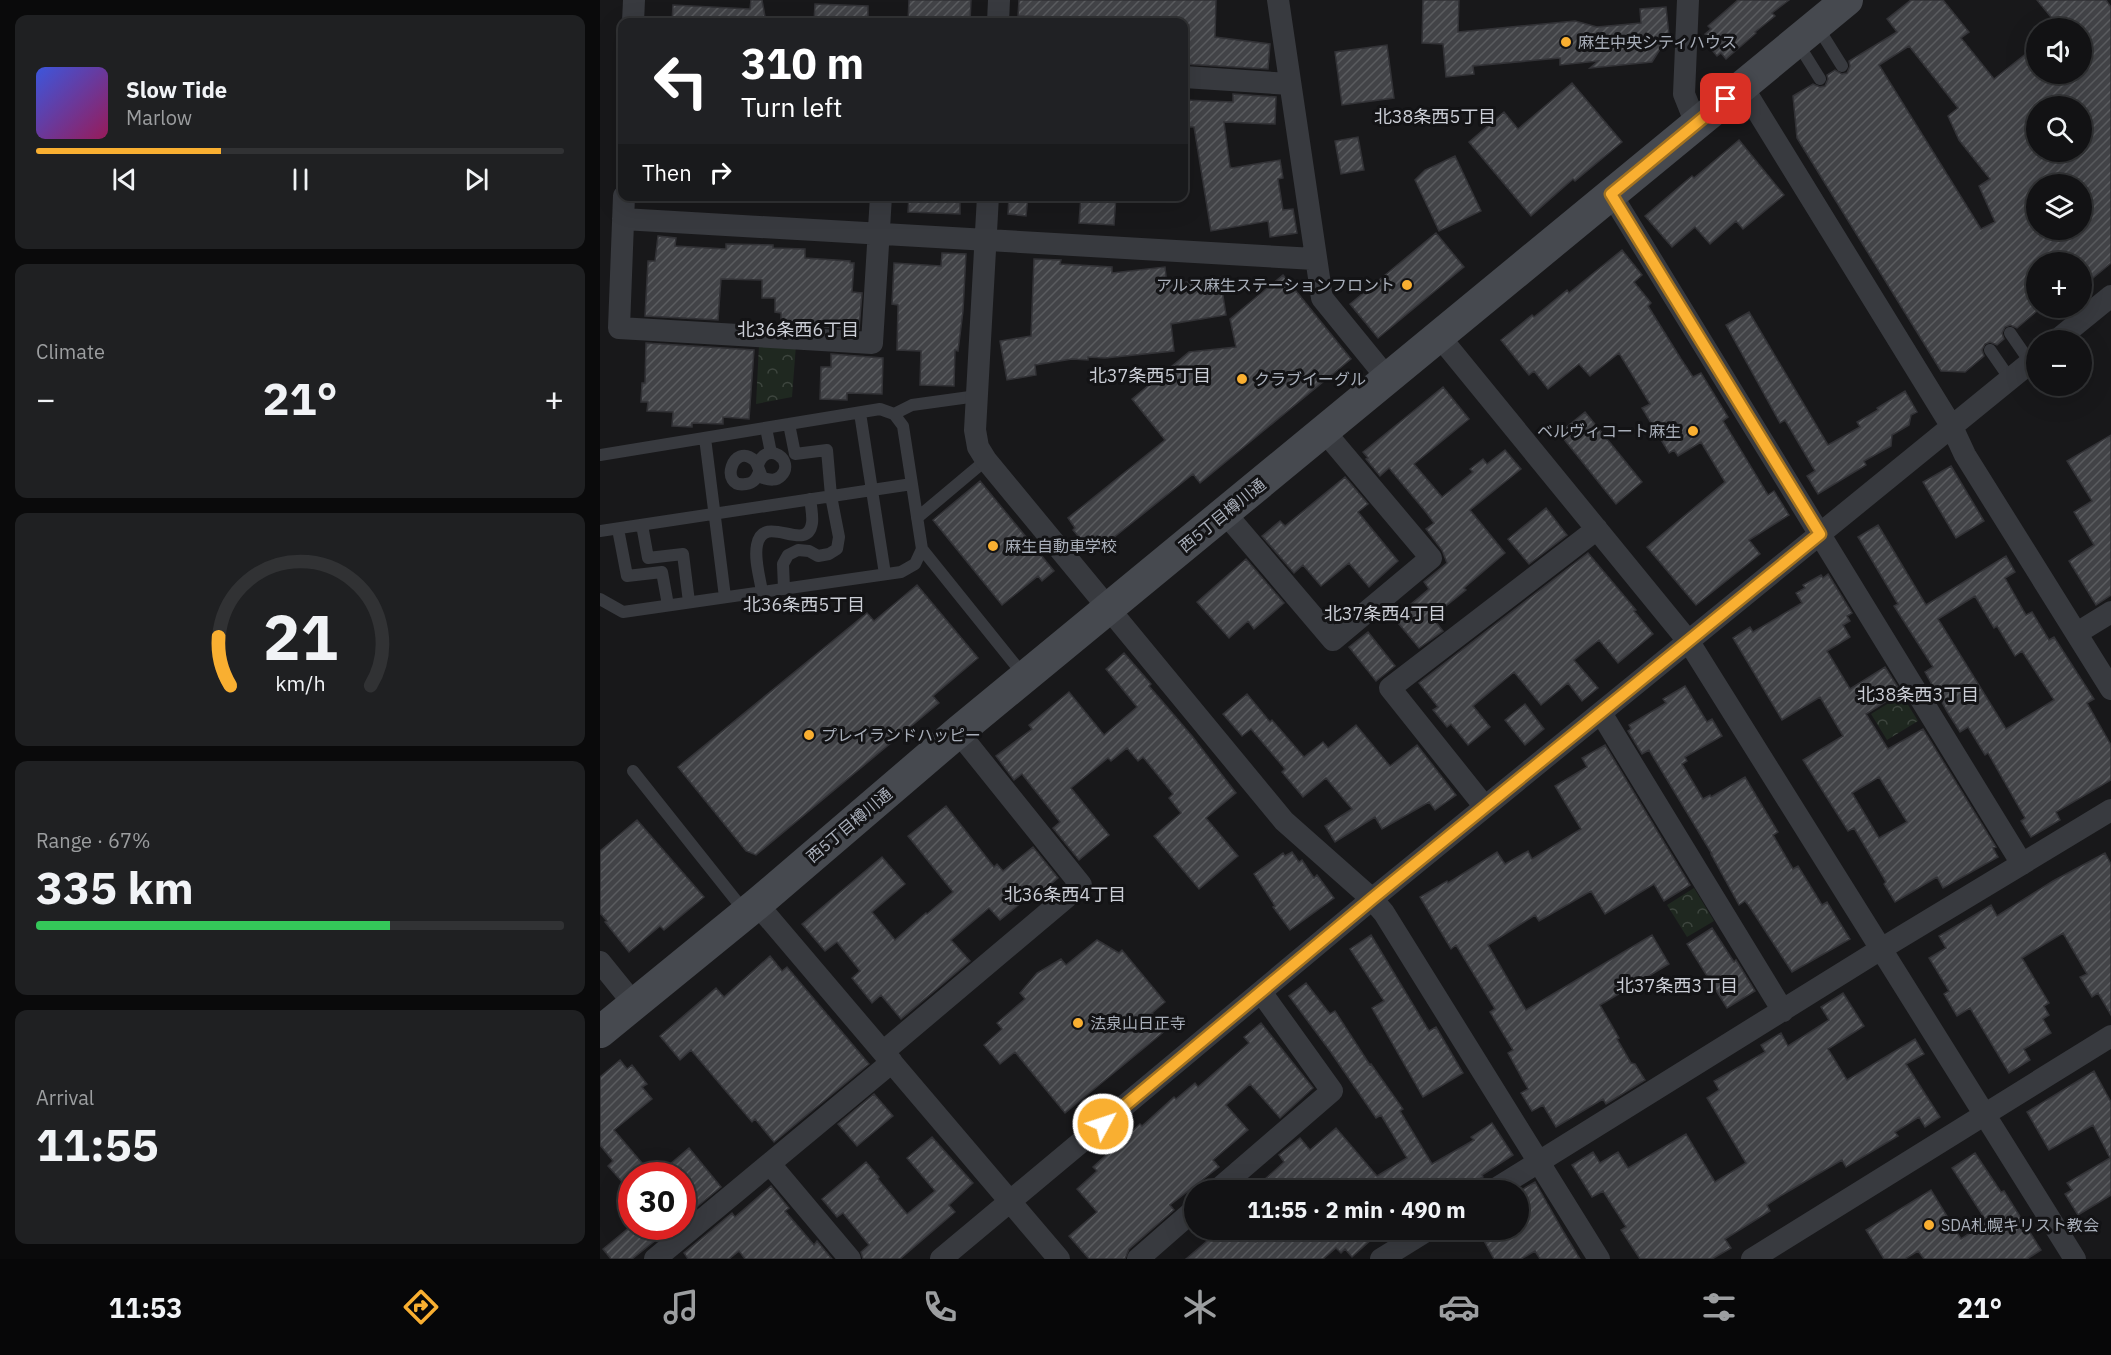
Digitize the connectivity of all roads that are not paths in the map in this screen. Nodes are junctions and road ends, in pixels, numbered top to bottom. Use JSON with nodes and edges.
{"nodes":[{"id":1,"x":634,"y":0,"type":"edge"},
{"id":2,"x":999,"y":0,"type":"edge"},
{"id":3,"x":1278,"y":0,"type":"edge"},
{"id":4,"x":1688,"y":0,"type":"edge"},
{"id":5,"x":1847,"y":0,"type":"edge"},
{"id":6,"x":633,"y":18,"type":"edge"},
{"id":7,"x":998,"y":18,"type":"edge"},
{"id":8,"x":1807,"y":33,"type":"junction"},
{"id":9,"x":1842,"y":66,"type":"dead end"},
{"id":10,"x":1188,"y":77,"type":"edge"},
{"id":11,"x":1820,"y":79,"type":"dead end"},
{"id":12,"x":1290,"y":84,"type":"junction"},
{"id":13,"x":1742,"y":86,"type":"junction"},
{"id":14,"x":1696,"y":124,"type":"junction"},
{"id":15,"x":1611,"y":194,"type":"junction"},
{"id":16,"x":624,"y":201,"type":"edge"},
{"id":17,"x":881,"y":201,"type":"edge"},
{"id":18,"x":988,"y":201,"type":"edge"},
{"id":19,"x":623,"y":219,"type":"junction"},
{"id":20,"x":879,"y":234,"type":"junction"},
{"id":21,"x":986,"y":239,"type":"junction"},
{"id":22,"x":1315,"y":260,"type":"junction"},
{"id":23,"x":610,"y":294,"type":"edge"},
{"id":24,"x":2111,"y":296,"type":"edge"},
{"id":25,"x":2069,"y":330,"type":"edge"},
{"id":26,"x":2010,"y":333,"type":"dead end"},
{"id":27,"x":1439,"y":336,"type":"junction"},
{"id":28,"x":1990,"y":350,"type":"dead end"},
{"id":29,"x":2026,"y":351,"type":"edge"},
{"id":30,"x":2026,"y":366,"type":"edge"},
{"id":31,"x":1388,"y":379,"type":"junction"},
{"id":32,"x":2010,"y":379,"type":"junction"},
{"id":33,"x":977,"y":396,"type":"junction"},
{"id":34,"x":860,"y":413,"type":"junction"},
{"id":35,"x":894,"y":414,"type":"junction"},
{"id":36,"x":789,"y":424,"type":"junction"},
{"id":37,"x":1952,"y":427,"type":"junction"},
{"id":38,"x":766,"y":428,"type":"junction"},
{"id":39,"x":1324,"y":431,"type":"junction"},
{"id":40,"x":705,"y":438,"type":"junction"},
{"id":41,"x":771,"y":453,"type":"junction"},
{"id":42,"x":600,"y":455,"type":"edge"},
{"id":43,"x":986,"y":460,"type":"junction"},
{"id":44,"x":758,"y":468,"type":"junction"},
{"id":45,"x":730,"y":473,"type":"junction"},
{"id":46,"x":710,"y":475,"type":"junction"},
{"id":47,"x":912,"y":484,"type":"junction"},
{"id":48,"x":872,"y":490,"type":"junction"},
{"id":49,"x":831,"y":496,"type":"junction"},
{"id":50,"x":810,"y":499,"type":"junction"},
{"id":51,"x":1225,"y":513,"type":"junction"},
{"id":52,"x":715,"y":514,"type":"junction"},
{"id":53,"x":918,"y":518,"type":"junction"},
{"id":54,"x":642,"y":525,"type":"junction"},
{"id":55,"x":618,"y":529,"type":"junction"},
{"id":56,"x":1597,"y":530,"type":"junction"},
{"id":57,"x":600,"y":531,"type":"edge"},
{"id":58,"x":1820,"y":534,"type":"junction"},
{"id":59,"x":922,"y":549,"type":"junction"},
{"id":60,"x":885,"y":574,"type":"junction"},
{"id":61,"x":784,"y":589,"type":"junction"},
{"id":62,"x":762,"y":592,"type":"junction"},
{"id":63,"x":725,"y":597,"type":"junction"},
{"id":64,"x":600,"y":598,"type":"edge"},
{"id":65,"x":689,"y":602,"type":"junction"},
{"id":66,"x":668,"y":605,"type":"junction"},
{"id":67,"x":1109,"y":608,"type":"junction"},
{"id":68,"x":2111,"y":612,"type":"edge"},
{"id":69,"x":2077,"y":633,"type":"junction"},
{"id":70,"x":1689,"y":642,"type":"junction"},
{"id":71,"x":1025,"y":677,"type":"junction"},
{"id":72,"x":2111,"y":689,"type":"edge"},
{"id":73,"x":1601,"y":713,"type":"junction"},
{"id":74,"x":958,"y":732,"type":"junction"},
{"id":75,"x":633,"y":771,"type":"dead end"},
{"id":76,"x":1485,"y":807,"type":"junction"},
{"id":77,"x":2111,"y":810,"type":"edge"},
{"id":78,"x":2022,"y":864,"type":"junction"},
{"id":79,"x":1372,"y":899,"type":"junction"},
{"id":80,"x":751,"y":908,"type":"junction"},
{"id":81,"x":1881,"y":949,"type":"junction"},
{"id":82,"x":600,"y":962,"type":"edge"},
{"id":83,"x":1261,"y":992,"type":"junction"},
{"id":84,"x":634,"y":1004,"type":"junction"},
{"id":85,"x":1783,"y":1011,"type":"junction"},
{"id":86,"x":600,"y":1032,"type":"edge"},
{"id":87,"x":2111,"y":1036,"type":"edge"},
{"id":88,"x":887,"y":1057,"type":"junction"},
{"id":89,"x":1985,"y":1114,"type":"junction"},
{"id":90,"x":1539,"y":1162,"type":"junction"},
{"id":91,"x":770,"y":1164,"type":"junction"},
{"id":92,"x":1229,"y":1180,"type":"edge"},
{"id":93,"x":1510,"y":1180,"type":"edge"},
{"id":94,"x":1010,"y":1202,"type":"junction"},
{"id":95,"x":1184,"y":1219,"type":"edge"},
{"id":96,"x":1412,"y":1240,"type":"edge"},
{"id":97,"x":655,"y":1259,"type":"edge"},
{"id":98,"x":850,"y":1259,"type":"edge"},
{"id":99,"x":941,"y":1259,"type":"edge"},
{"id":100,"x":1059,"y":1259,"type":"edge"},
{"id":101,"x":1138,"y":1259,"type":"edge"},
{"id":102,"x":1381,"y":1259,"type":"edge"},
{"id":103,"x":1599,"y":1259,"type":"edge"},
{"id":104,"x":1752,"y":1259,"type":"edge"},
{"id":105,"x":2075,"y":1259,"type":"edge"}],
"edges":[{"from":1,"to":6,"type":"street"},
{"from":2,"to":7,"type":"street"},
{"from":3,"to":12,"type":"street"},
{"from":4,"to":14,"type":"street"},
{"from":5,"to":8,"type":"street","name":"西5丁目樽川通"},
{"from":8,"to":9,"type":"lane"},
{"from":8,"to":11,"type":"lane"},
{"from":8,"to":13,"type":"street","name":"西5丁目樽川通"},
{"from":10,"to":12,"type":"street"},
{"from":12,"to":22,"type":"street"},
{"from":13,"to":14,"type":"street","name":"西5丁目樽川通"},
{"from":13,"to":37,"type":"street"},
{"from":14,"to":15,"type":"street","name":"西5丁目樽川通"},
{"from":15,"to":27,"type":"street","name":"西5丁目樽川通"},
{"from":15,"to":58,"type":"street"},
{"from":16,"to":19,"type":"street"},
{"from":17,"to":20,"type":"street"},
{"from":18,"to":21,"type":"street"},
{"from":19,"to":20,"type":"street"},
{"from":19,"to":23,"type":"street"},
{"from":20,"to":21,"type":"street"},
{"from":20,"to":23,"type":"street"},
{"from":21,"to":22,"type":"street"},
{"from":21,"to":33,"type":"street"},
{"from":22,"to":31,"type":"street"},
{"from":24,"to":25,"type":"street"},
{"from":26,"to":29,"type":"lane"},
{"from":27,"to":31,"type":"street","name":"西5丁目樽川通"},
{"from":27,"to":56,"type":"street"},
{"from":28,"to":32,"type":"lane"},
{"from":30,"to":32,"type":"street"},
{"from":31,"to":39,"type":"street","name":"西5丁目樽川通"},
{"from":32,"to":37,"type":"street"},
{"from":33,"to":35,"type":"lane"},
{"from":33,"to":43,"type":"street"},
{"from":34,"to":35,"type":"lane"},
{"from":34,"to":36,"type":"lane"},
{"from":34,"to":48,"type":"lane"},
{"from":35,"to":47,"type":"lane"},
{"from":36,"to":38,"type":"lane"},
{"from":36,"to":49,"type":"lane"},
{"from":37,"to":58,"type":"street"},
{"from":37,"to":69,"type":"street"},
{"from":38,"to":40,"type":"lane"},
{"from":38,"to":41,"type":"lane"},
{"from":39,"to":51,"type":"street","name":"西5丁目樽川通"},
{"from":39,"to":51,"type":"street"},
{"from":40,"to":42,"type":"lane"},
{"from":40,"to":46,"type":"lane"},
{"from":41,"to":44,"type":"lane"},
{"from":41,"to":44,"type":"lane"},
{"from":43,"to":53,"type":"lane"},
{"from":43,"to":67,"type":"street"},
{"from":44,"to":45,"type":"lane"},
{"from":44,"to":45,"type":"lane"},
{"from":45,"to":46,"type":"lane"},
{"from":46,"to":52,"type":"lane"},
{"from":47,"to":48,"type":"lane"},
{"from":47,"to":53,"type":"lane"},
{"from":48,"to":49,"type":"lane"},
{"from":48,"to":60,"type":"lane"},
{"from":49,"to":50,"type":"lane"},
{"from":49,"to":61,"type":"lane"},
{"from":50,"to":52,"type":"lane"},
{"from":50,"to":62,"type":"lane"},
{"from":51,"to":67,"type":"street","name":"西5丁目樽川通"},
{"from":52,"to":54,"type":"lane"},
{"from":52,"to":63,"type":"lane"},
{"from":53,"to":59,"type":"lane"},
{"from":54,"to":55,"type":"lane"},
{"from":54,"to":65,"type":"lane"},
{"from":55,"to":57,"type":"lane"},
{"from":55,"to":66,"type":"lane"},
{"from":56,"to":70,"type":"street"},
{"from":56,"to":76,"type":"street"},
{"from":58,"to":70,"type":"street"},
{"from":58,"to":78,"type":"street"},
{"from":59,"to":60,"type":"lane"},
{"from":59,"to":71,"type":"lane"},
{"from":60,"to":61,"type":"lane"},
{"from":61,"to":62,"type":"lane"},
{"from":62,"to":63,"type":"lane"},
{"from":63,"to":65,"type":"lane"},
{"from":64,"to":66,"type":"lane"},
{"from":65,"to":66,"type":"lane"},
{"from":67,"to":71,"type":"street","name":"西5丁目樽川通"},
{"from":67,"to":79,"type":"street"},
{"from":68,"to":69,"type":"street"},
{"from":69,"to":72,"type":"street"},
{"from":70,"to":73,"type":"street"},
{"from":70,"to":81,"type":"street"},
{"from":71,"to":74,"type":"street","name":"西5丁目樽川通"},
{"from":73,"to":76,"type":"street"},
{"from":73,"to":85,"type":"street"},
{"from":74,"to":80,"type":"street","name":"西5丁目樽川通"},
{"from":74,"to":88,"type":"street"},
{"from":75,"to":80,"type":"lane"},
{"from":76,"to":79,"type":"street"},
{"from":77,"to":78,"type":"street"},
{"from":78,"to":81,"type":"street"},
{"from":79,"to":83,"type":"street"},
{"from":79,"to":90,"type":"street"},
{"from":80,"to":84,"type":"street","name":"西5丁目樽川通"},
{"from":80,"to":88,"type":"street"},
{"from":81,"to":85,"type":"street"},
{"from":81,"to":89,"type":"street"},
{"from":82,"to":84,"type":"street"},
{"from":83,"to":92,"type":"street"},
{"from":83,"to":94,"type":"street"},
{"from":84,"to":86,"type":"street","name":"西5丁目樽川通"},
{"from":85,"to":90,"type":"street"},
{"from":87,"to":89,"type":"street"},
{"from":88,"to":91,"type":"street"},
{"from":88,"to":94,"type":"street"},
{"from":89,"to":104,"type":"street"},
{"from":89,"to":105,"type":"street"},
{"from":90,"to":93,"type":"street"},
{"from":90,"to":103,"type":"street"},
{"from":91,"to":97,"type":"street"},
{"from":91,"to":98,"type":"street"},
{"from":94,"to":99,"type":"street"},
{"from":94,"to":100,"type":"street"},
{"from":95,"to":101,"type":"street"},
{"from":96,"to":102,"type":"street"}]}
